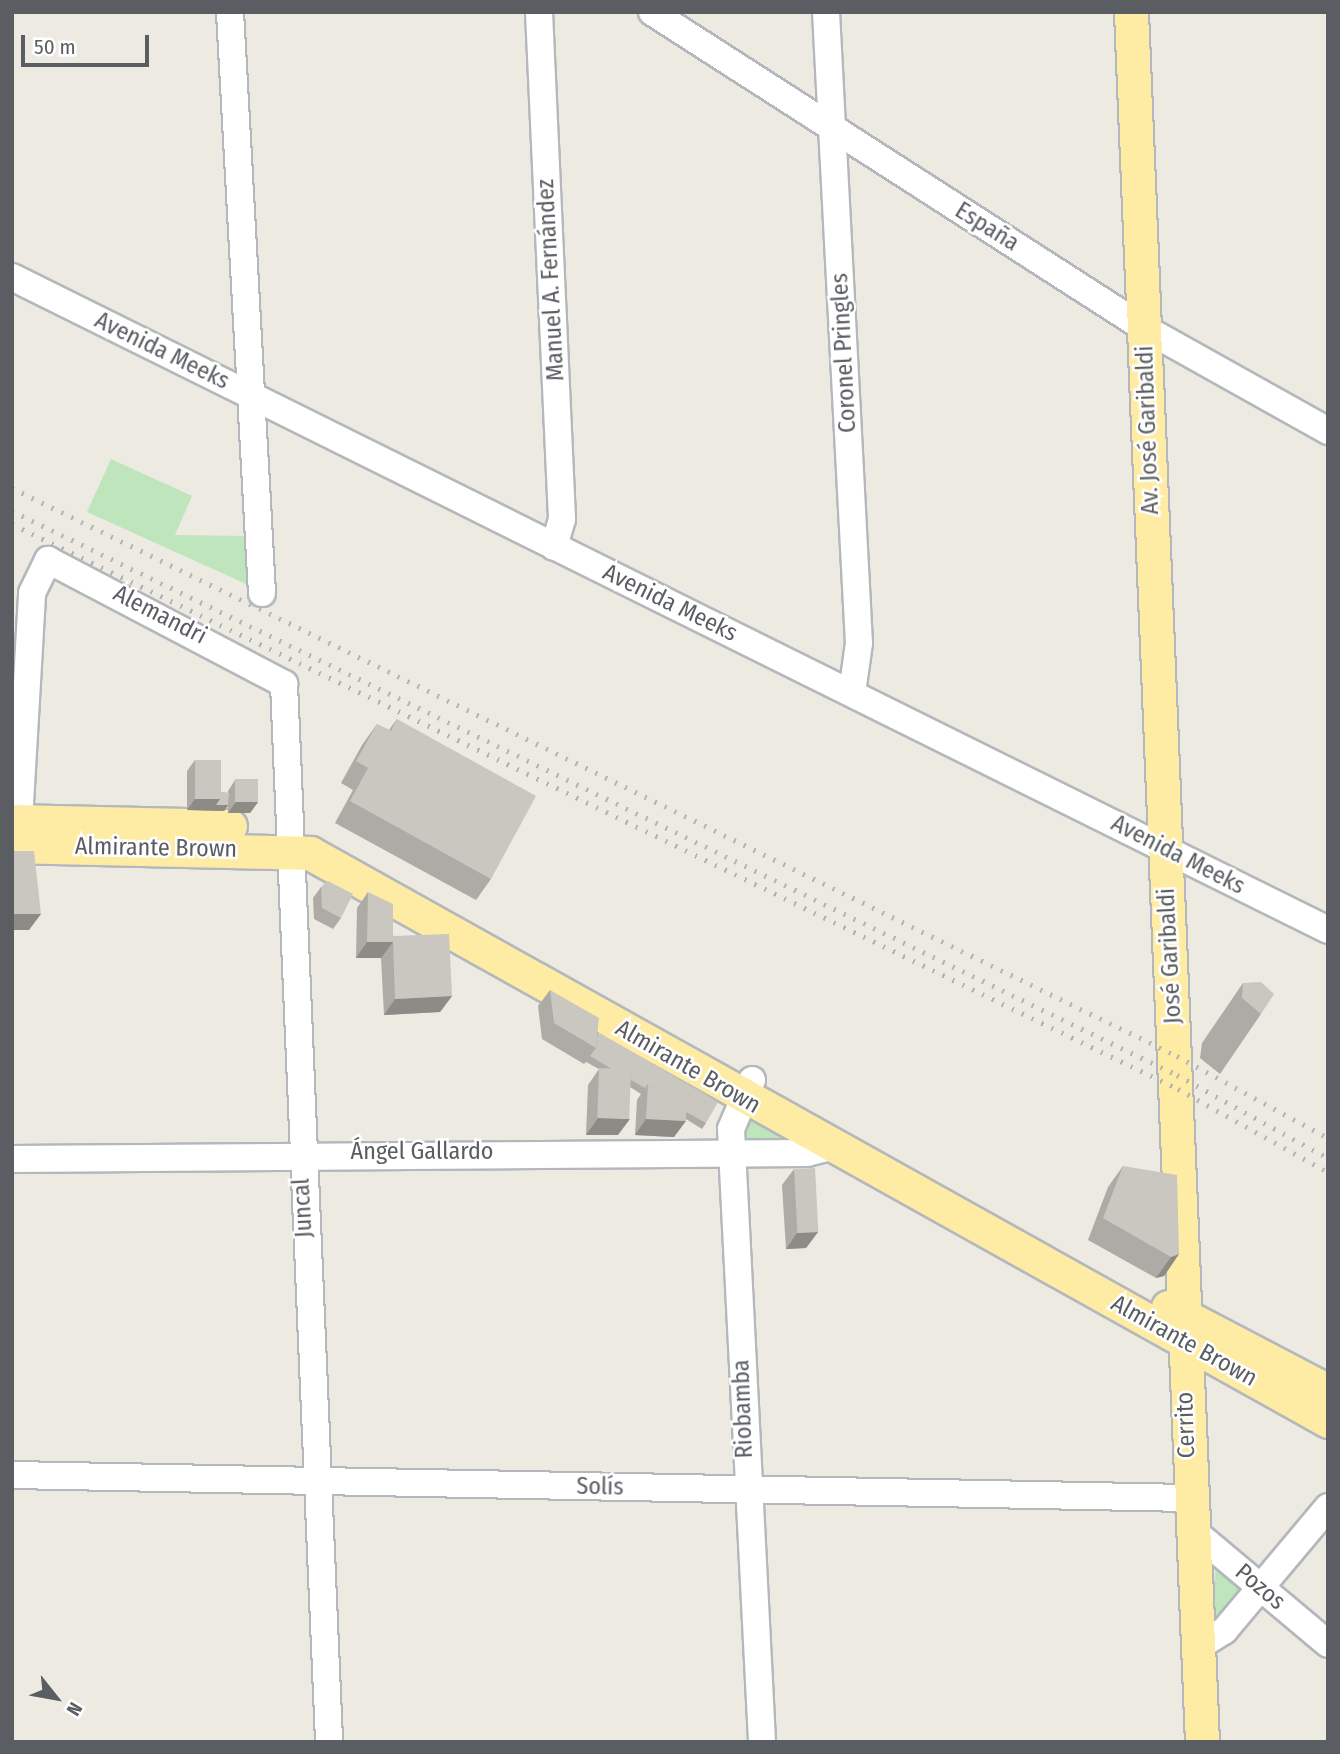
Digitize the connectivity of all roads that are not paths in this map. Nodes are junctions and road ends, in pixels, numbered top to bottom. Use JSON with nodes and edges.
{"nodes":[{"id":1,"x":230,"y":12,"type":"edge"},
{"id":2,"x":539,"y":12,"type":"edge"},
{"id":3,"x":652,"y":12,"type":"edge"},
{"id":4,"x":826,"y":12,"type":"edge"},
{"id":5,"x":1132,"y":12,"type":"edge"},
{"id":6,"x":832,"y":129,"type":"junction"},
{"id":7,"x":12,"y":277,"type":"edge"},
{"id":8,"x":1144,"y":328,"type":"junction"},
{"id":9,"x":250,"y":395,"type":"junction"},
{"id":10,"x":1328,"y":431,"type":"edge"},
{"id":11,"x":554,"y":547,"type":"junction"},
{"id":12,"x":262,"y":593,"type":"dead end"},
{"id":13,"x":278,"y":677,"type":"joint"},
{"id":14,"x":852,"y":693,"type":"junction"},
{"id":15,"x":15,"y":830,"type":"edge"},
{"id":16,"x":289,"y":838,"type":"junction"},
{"id":17,"x":1164,"y":848,"type":"junction"},
{"id":18,"x":1328,"y":930,"type":"edge"},
{"id":19,"x":1177,"y":1065,"type":"joint"},
{"id":20,"x":746,"y":1089,"type":"junction"},
{"id":21,"x":831,"y":1146,"type":"junction"},
{"id":22,"x":301,"y":1152,"type":"junction"},
{"id":23,"x":733,"y":1153,"type":"junction"},
{"id":24,"x":12,"y":1159,"type":"edge"},
{"id":25,"x":1183,"y":1328,"type":"junction"},
{"id":26,"x":1328,"y":1391,"type":"edge"},
{"id":27,"x":1328,"y":1421,"type":"edge"},
{"id":28,"x":12,"y":1475,"type":"edge"},
{"id":29,"x":316,"y":1480,"type":"junction"},
{"id":30,"x":746,"y":1490,"type":"junction"},
{"id":31,"x":1328,"y":1507,"type":"edge"},
{"id":32,"x":1190,"y":1514,"type":"junction"},
{"id":33,"x":1260,"y":1587,"type":"junction"},
{"id":34,"x":1328,"y":1644,"type":"edge"},
{"id":35,"x":1198,"y":1647,"type":"junction"},
{"id":36,"x":329,"y":1742,"type":"edge"},
{"id":37,"x":762,"y":1742,"type":"edge"},
{"id":38,"x":1202,"y":1742,"type":"edge"}],
"edges":[{"from":1,"to":9,"type":"street"},
{"from":2,"to":11,"type":"street","name":"Manuel A. Fernández"},
{"from":3,"to":6,"type":"street","name":"España"},
{"from":4,"to":6,"type":"street","name":"Coronel Pringles"},
{"from":5,"to":8,"type":"main road","name":"Av. José Garibaldi"},
{"from":6,"to":8,"type":"street","name":"España"},
{"from":6,"to":14,"type":"street","name":"Coronel Pringles"},
{"from":7,"to":9,"type":"street","name":"Avenida Meeks"},
{"from":8,"to":10,"type":"street","name":"España"},
{"from":8,"to":17,"type":"main road","name":"Av. José Garibaldi"},
{"from":9,"to":11,"type":"street","name":"Avenida Meeks"},
{"from":9,"to":12,"type":"street"},
{"from":11,"to":14,"type":"street","name":"Avenida Meeks"},
{"from":13,"to":15,"type":"street","name":"Alemandri"},
{"from":13,"to":16,"type":"street","name":"Juncal"},
{"from":14,"to":17,"type":"street","name":"Avenida Meeks"},
{"from":15,"to":16,"type":"main road","name":"Almirante Brown"},
{"from":16,"to":20,"type":"main road","name":"Almirante Brown"},
{"from":16,"to":22,"type":"street","name":"Juncal"},
{"from":17,"to":18,"type":"street","name":"Avenida Meeks"},
{"from":17,"to":19,"type":"main road","name":"José Garibaldi"},
{"from":19,"to":25,"type":"main road","name":"Cerrito"},
{"from":20,"to":21,"type":"main road","name":"Almirante Brown"},
{"from":20,"to":23,"type":"street","name":"Riobamba"},
{"from":20,"to":25,"type":"main road","name":"Almirante Brown"},
{"from":21,"to":23,"type":"street","name":"Ángel Gallardo"},
{"from":21,"to":25,"type":"main road","name":"Almirante Brown"},
{"from":22,"to":23,"type":"street","name":"Ángel Gallardo"},
{"from":22,"to":24,"type":"street","name":"Ángel Gallardo"},
{"from":22,"to":29,"type":"street","name":"Juncal"},
{"from":23,"to":30,"type":"street","name":"Riobamba"},
{"from":25,"to":26,"type":"main road","name":"Almirante Brown"},
{"from":25,"to":27,"type":"main road","name":"Almirante Brown"},
{"from":25,"to":32,"type":"main road","name":"Cerrito"},
{"from":28,"to":29,"type":"street","name":"Solís"},
{"from":29,"to":30,"type":"street","name":"Solís"},
{"from":29,"to":36,"type":"street","name":"Juncal"},
{"from":30,"to":32,"type":"street","name":"Solís"},
{"from":30,"to":37,"type":"street","name":"Riobamba"},
{"from":31,"to":33,"type":"street"},
{"from":32,"to":33,"type":"street","name":"Pozos"},
{"from":32,"to":35,"type":"main road","name":"Cerrito"},
{"from":33,"to":34,"type":"street","name":"Pozos"},
{"from":33,"to":35,"type":"street"},
{"from":35,"to":38,"type":"main road","name":"Cerrito"}]}
